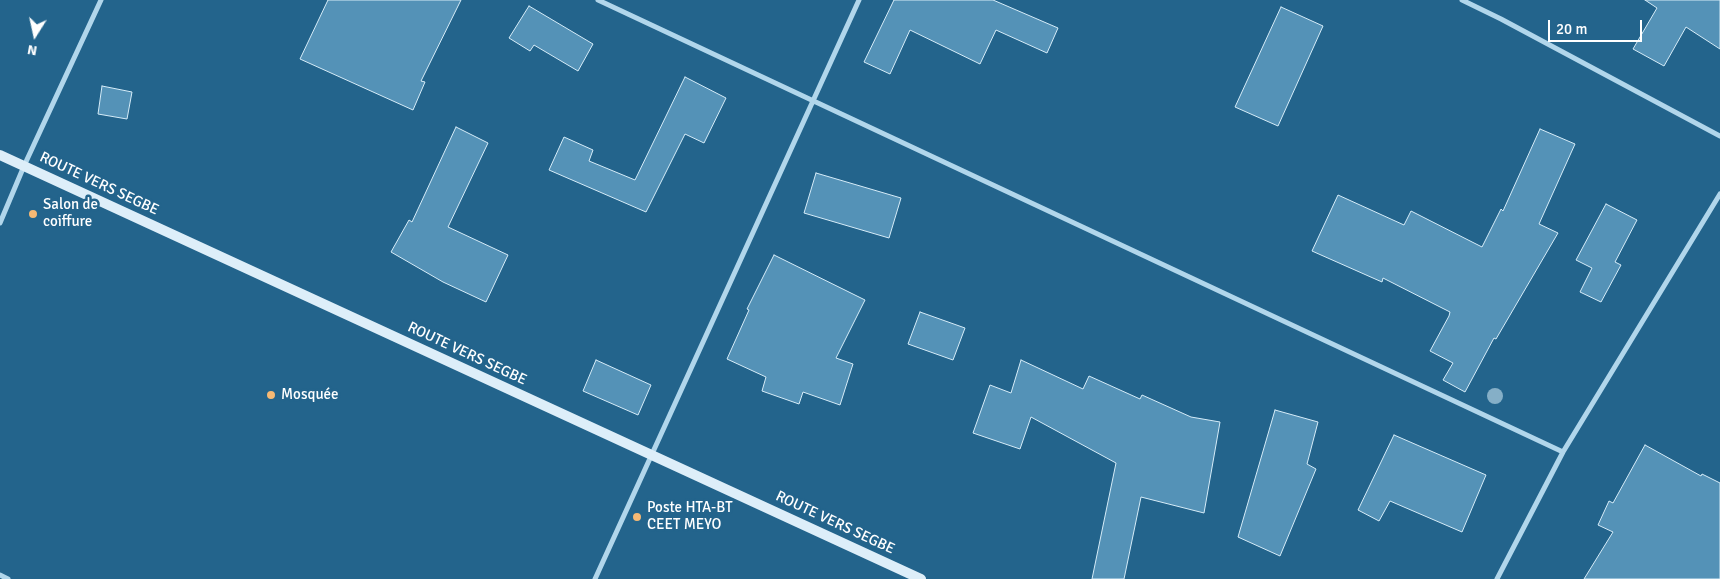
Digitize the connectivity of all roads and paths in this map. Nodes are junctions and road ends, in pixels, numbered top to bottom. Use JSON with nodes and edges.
{"nodes":[{"id":1,"x":101,"y":0,"type":"edge"},
{"id":2,"x":598,"y":0,"type":"edge"},
{"id":3,"x":859,"y":0,"type":"edge"},
{"id":4,"x":1462,"y":0,"type":"edge"},
{"id":5,"x":812,"y":100,"type":"junction"},
{"id":6,"x":1720,"y":136,"type":"edge"},
{"id":7,"x":0,"y":155,"type":"edge"},
{"id":8,"x":24,"y":166,"type":"junction"},
{"id":9,"x":1720,"y":194,"type":"edge"},
{"id":10,"x":0,"y":223,"type":"edge"},
{"id":11,"x":1563,"y":452,"type":"junction"},
{"id":12,"x":651,"y":455,"type":"junction"},
{"id":13,"x":0,"y":575,"type":"edge"},
{"id":14,"x":8,"y":579,"type":"edge"},
{"id":15,"x":595,"y":579,"type":"edge"},
{"id":16,"x":921,"y":579,"type":"edge"},
{"id":17,"x":1497,"y":579,"type":"edge"}],
"edges":[{"from":1,"to":8,"type":"street"},
{"from":2,"to":5,"type":"street"},
{"from":3,"to":5,"type":"street"},
{"from":4,"to":6,"type":"street"},
{"from":5,"to":11,"type":"street"},
{"from":5,"to":12,"type":"street"},
{"from":7,"to":8,"type":"main road","name":"ROUTE VERS SEGBE"},
{"from":8,"to":10,"type":"street"},
{"from":8,"to":12,"type":"main road","name":"ROUTE VERS SEGBE"},
{"from":9,"to":11,"type":"street"},
{"from":11,"to":17,"type":"street"},
{"from":12,"to":15,"type":"street"},
{"from":12,"to":16,"type":"main road","name":"ROUTE VERS SEGBE"},
{"from":13,"to":14,"type":"street"}]}
